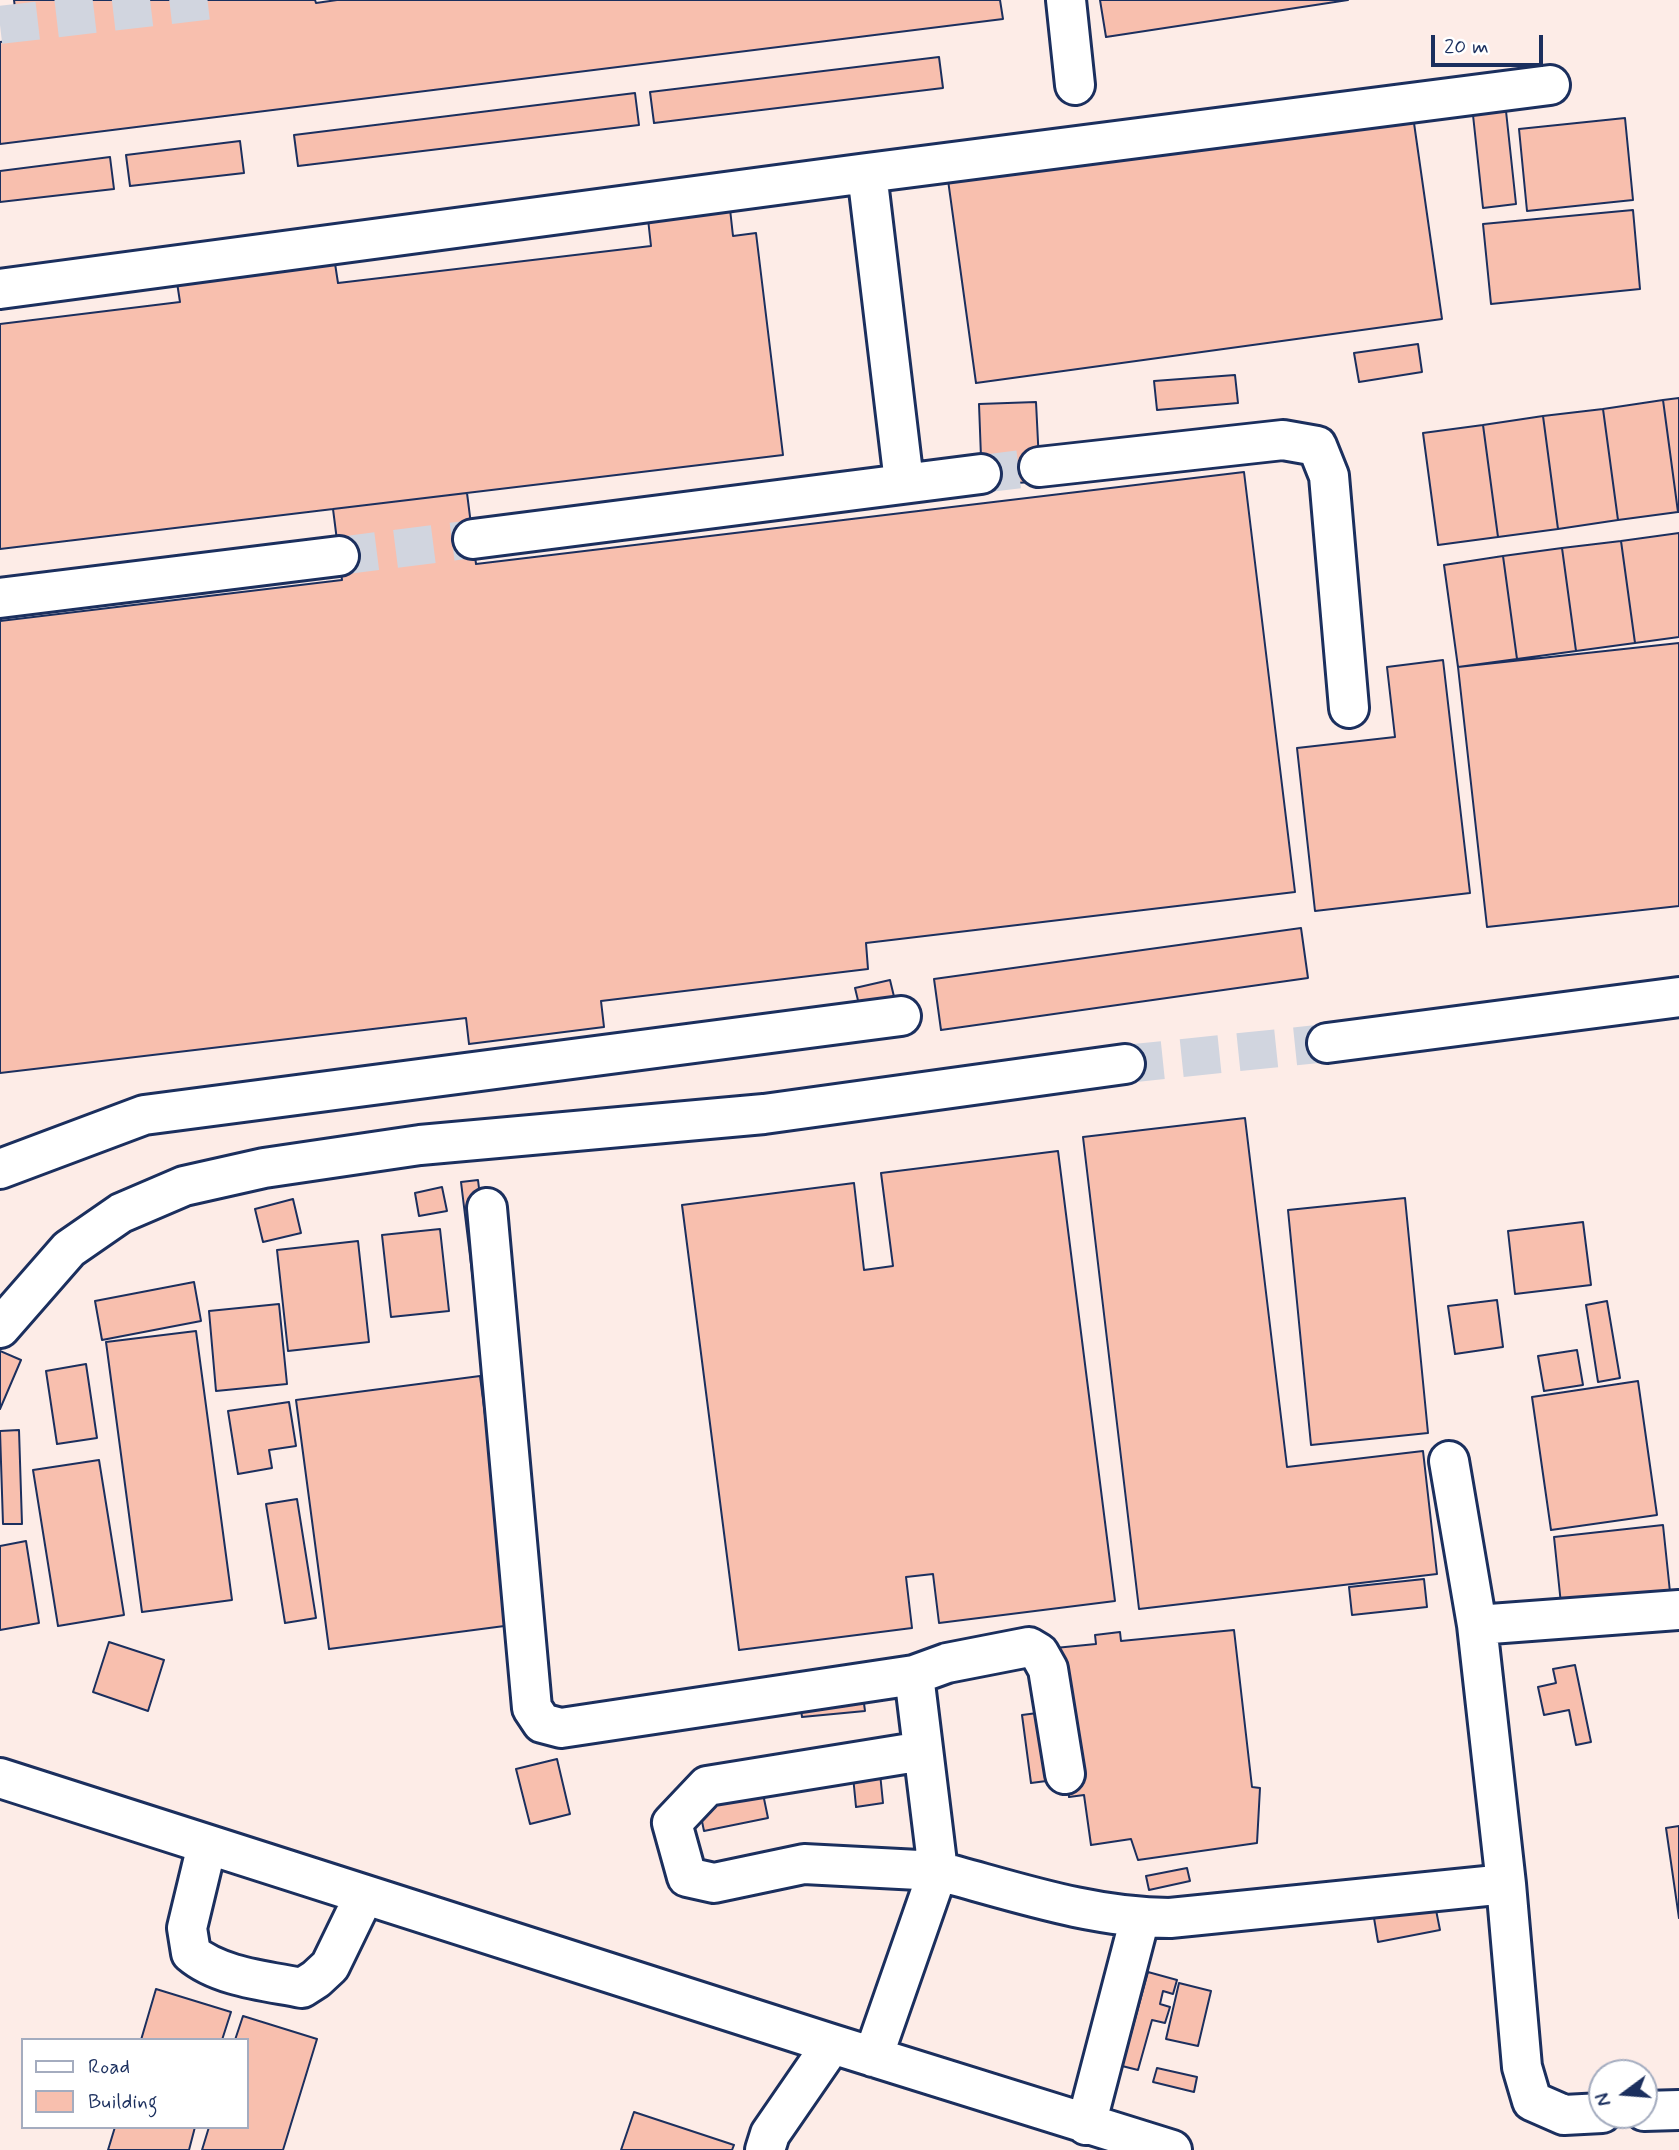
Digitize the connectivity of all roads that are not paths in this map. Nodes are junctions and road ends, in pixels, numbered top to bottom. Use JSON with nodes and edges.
{"nodes":[{"id":1,"x":1066,"y":0,"type":"edge"},
{"id":2,"x":1075,"y":85,"type":"dead end"},
{"id":3,"x":1550,"y":85,"type":"dead end"},
{"id":4,"x":867,"y":173,"type":"junction"},
{"id":5,"x":0,"y":289,"type":"edge"},
{"id":6,"x":1039,"y":467,"type":"tunnel mouth"},
{"id":7,"x":981,"y":474,"type":"tunnel mouth"},
{"id":8,"x":904,"y":482,"type":"junction"},
{"id":9,"x":473,"y":539,"type":"tunnel mouth"},
{"id":10,"x":339,"y":556,"type":"tunnel mouth"},
{"id":11,"x":0,"y":598,"type":"edge"},
{"id":12,"x":1349,"y":708,"type":"dead end"},
{"id":13,"x":1679,"y":997,"type":"edge"},
{"id":14,"x":901,"y":1016,"type":"dead end"},
{"id":15,"x":1327,"y":1043,"type":"tunnel mouth"},
{"id":16,"x":1125,"y":1064,"type":"tunnel mouth"},
{"id":17,"x":0,"y":1168,"type":"edge"},
{"id":18,"x":487,"y":1208,"type":"dead end"},
{"id":19,"x":0,"y":1328,"type":"edge"},
{"id":20,"x":1449,"y":1461,"type":"dead end"},
{"id":21,"x":1679,"y":1610,"type":"edge"},
{"id":22,"x":1477,"y":1625,"type":"junction"},
{"id":23,"x":914,"y":1675,"type":"junction"},
{"id":24,"x":923,"y":1751,"type":"junction"},
{"id":25,"x":1065,"y":1774,"type":"dead end"},
{"id":26,"x":0,"y":1778,"type":"edge"},
{"id":27,"x":207,"y":1845,"type":"junction"},
{"id":28,"x":938,"y":1871,"type":"junction"},
{"id":29,"x":1506,"y":1884,"type":"junction"},
{"id":30,"x":364,"y":1896,"type":"junction"},
{"id":31,"x":1140,"y":1918,"type":"junction"},
{"id":32,"x":832,"y":2045,"type":"junction"},
{"id":33,"x":873,"y":2057,"type":"junction"},
{"id":34,"x":1679,"y":2110,"type":"edge"},
{"id":35,"x":1658,"y":2111,"type":"edge"},
{"id":36,"x":1588,"y":2114,"type":"edge"},
{"id":37,"x":1086,"y":2124,"type":"junction"},
{"id":38,"x":765,"y":2150,"type":"edge"},
{"id":39,"x":1172,"y":2150,"type":"edge"}],
"edges":[{"from":1,"to":2,"type":"lane"},
{"from":3,"to":4,"type":"lane"},
{"from":4,"to":5,"type":"lane"},
{"from":4,"to":8,"type":"lane"},
{"from":6,"to":12,"type":"lane"},
{"from":7,"to":8,"type":"lane"},
{"from":8,"to":9,"type":"lane"},
{"from":10,"to":11,"type":"lane"},
{"from":13,"to":15,"type":"lane"},
{"from":14,"to":17,"type":"lane"},
{"from":16,"to":19,"type":"lane"},
{"from":18,"to":23,"type":"lane"},
{"from":20,"to":22,"type":"lane"},
{"from":21,"to":22,"type":"lane"},
{"from":22,"to":29,"type":"lane"},
{"from":23,"to":24,"type":"lane"},
{"from":23,"to":25,"type":"lane"},
{"from":24,"to":28,"type":"lane"},
{"from":24,"to":28,"type":"lane"},
{"from":26,"to":27,"type":"lane"},
{"from":27,"to":30,"type":"lane"},
{"from":27,"to":30,"type":"lane"},
{"from":28,"to":31,"type":"lane"},
{"from":28,"to":33,"type":"lane"},
{"from":29,"to":31,"type":"lane"},
{"from":29,"to":36,"type":"lane"},
{"from":30,"to":32,"type":"lane"},
{"from":31,"to":37,"type":"lane"},
{"from":32,"to":33,"type":"lane"},
{"from":32,"to":38,"type":"lane"},
{"from":33,"to":37,"type":"lane"},
{"from":34,"to":35,"type":"lane"},
{"from":37,"to":39,"type":"lane"}]}
